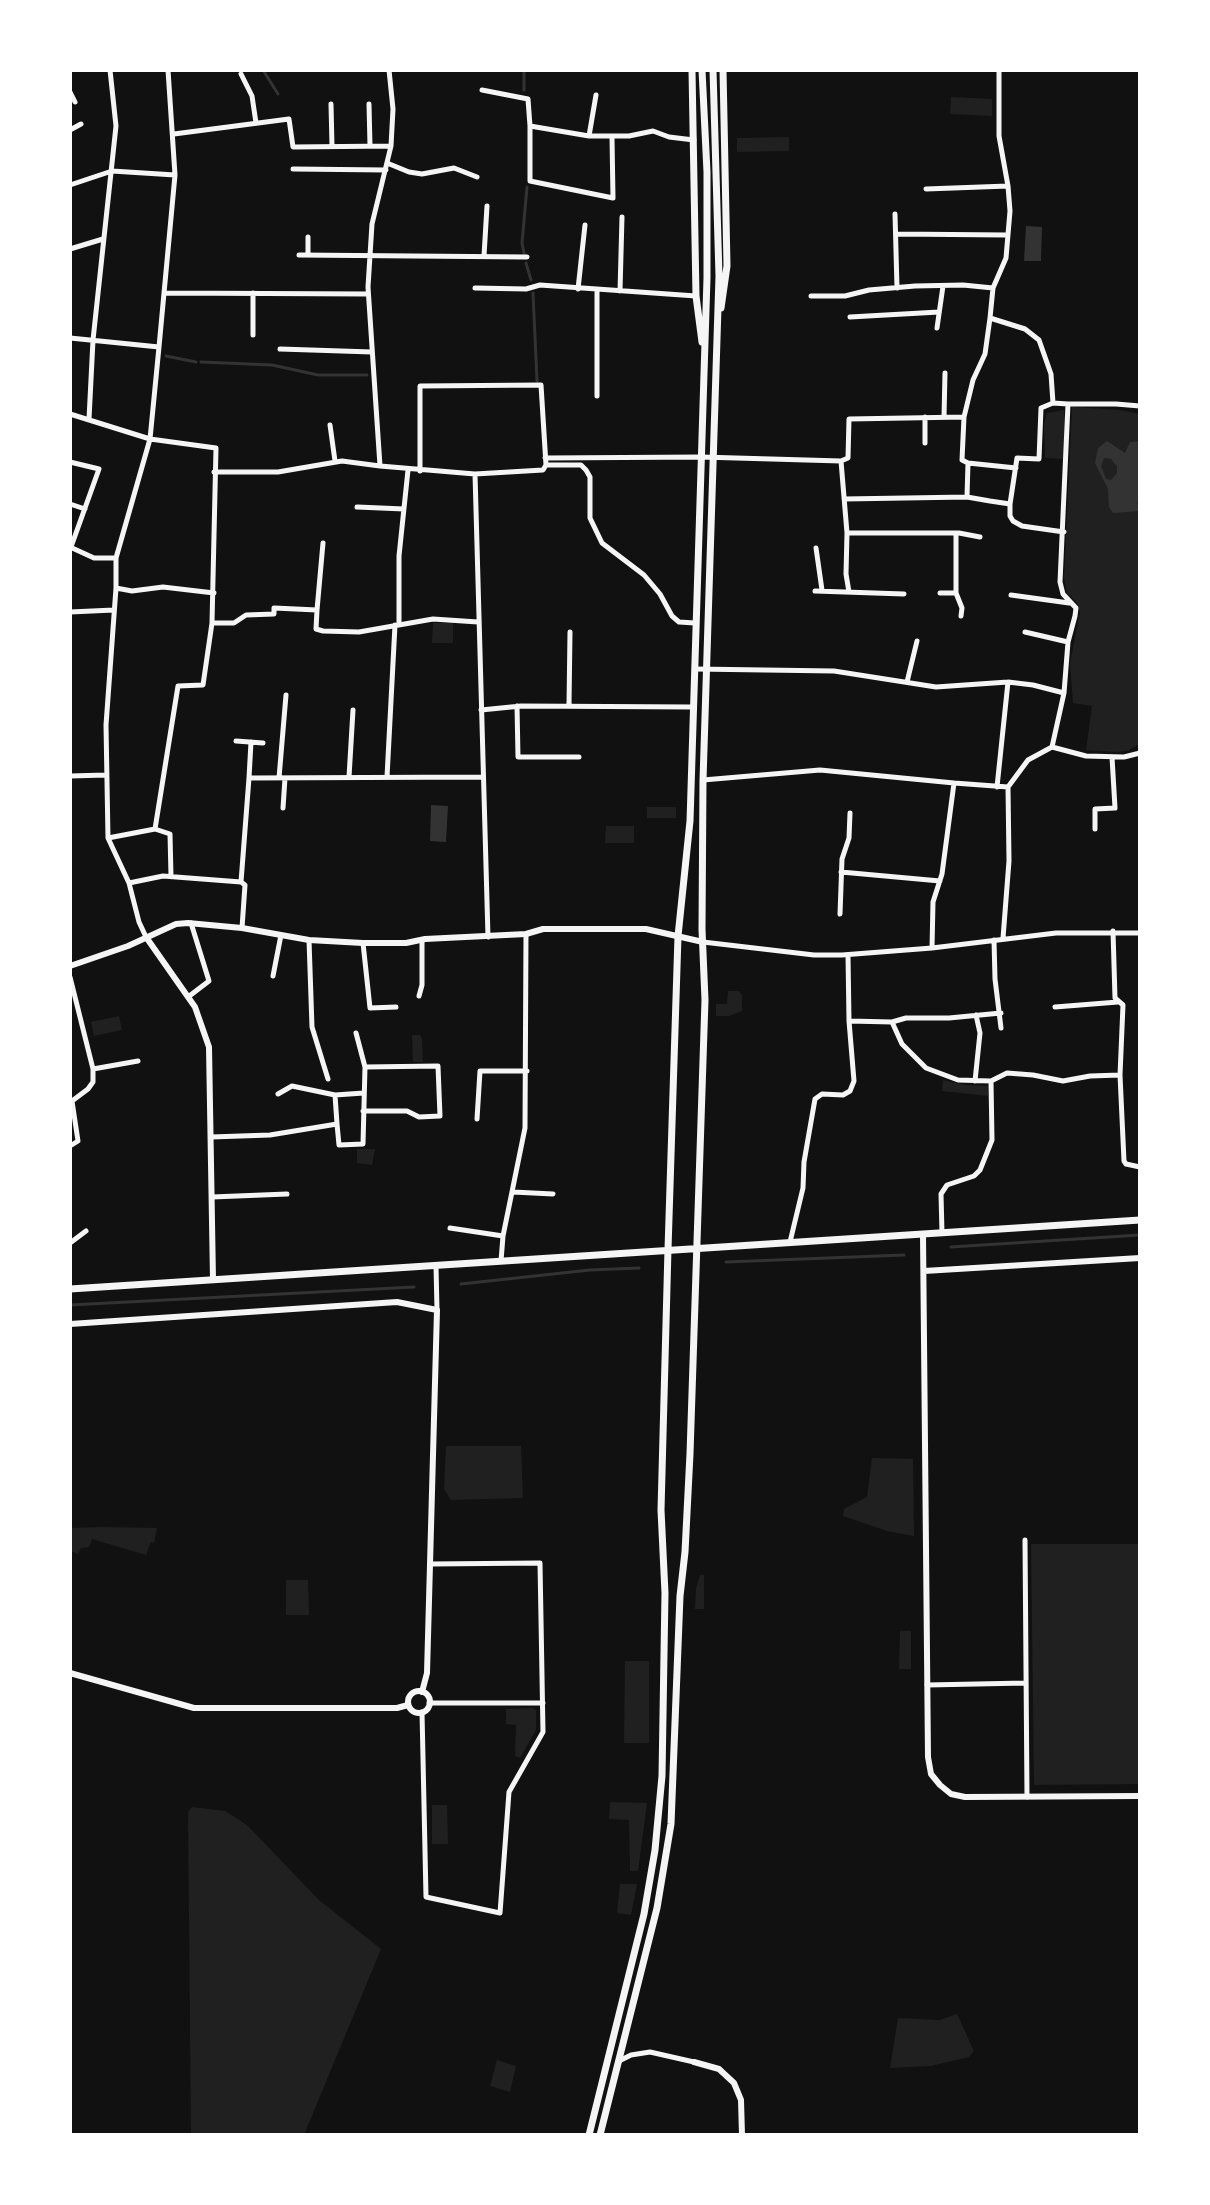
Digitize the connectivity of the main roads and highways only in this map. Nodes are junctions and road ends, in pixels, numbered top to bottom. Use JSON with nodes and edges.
{"nodes":[{"id":1,"x":692,"y":70,"type":"edge"},
{"id":2,"x":702,"y":70,"type":"edge"},
{"id":3,"x":713,"y":70,"type":"edge"},
{"id":4,"x":723,"y":70,"type":"edge"},
{"id":5,"x":718,"y":326,"type":"junction"},
{"id":6,"x":705,"y":368,"type":"junction"},
{"id":7,"x":1140,"y":1220,"type":"edge"},
{"id":8,"x":695,"y":1248,"type":"junction"},
{"id":9,"x":668,"y":1249,"type":"junction"},
{"id":10,"x":70,"y":1289,"type":"edge"},
{"id":11,"x":589,"y":2135,"type":"edge"},
{"id":12,"x":600,"y":2135,"type":"edge"}],
"edges":[{"from":1,"to":6,"type":"main road"},
{"from":2,"to":6,"type":"main road"},
{"from":3,"to":5,"type":"main road"},
{"from":4,"to":5,"type":"main road"},
{"from":5,"to":8,"type":"main road"},
{"from":6,"to":9,"type":"main road"},
{"from":7,"to":8,"type":"main road"},
{"from":8,"to":9,"type":"main road"},
{"from":8,"to":12,"type":"main road"},
{"from":9,"to":10,"type":"main road"},
{"from":9,"to":11,"type":"main road"}]}
